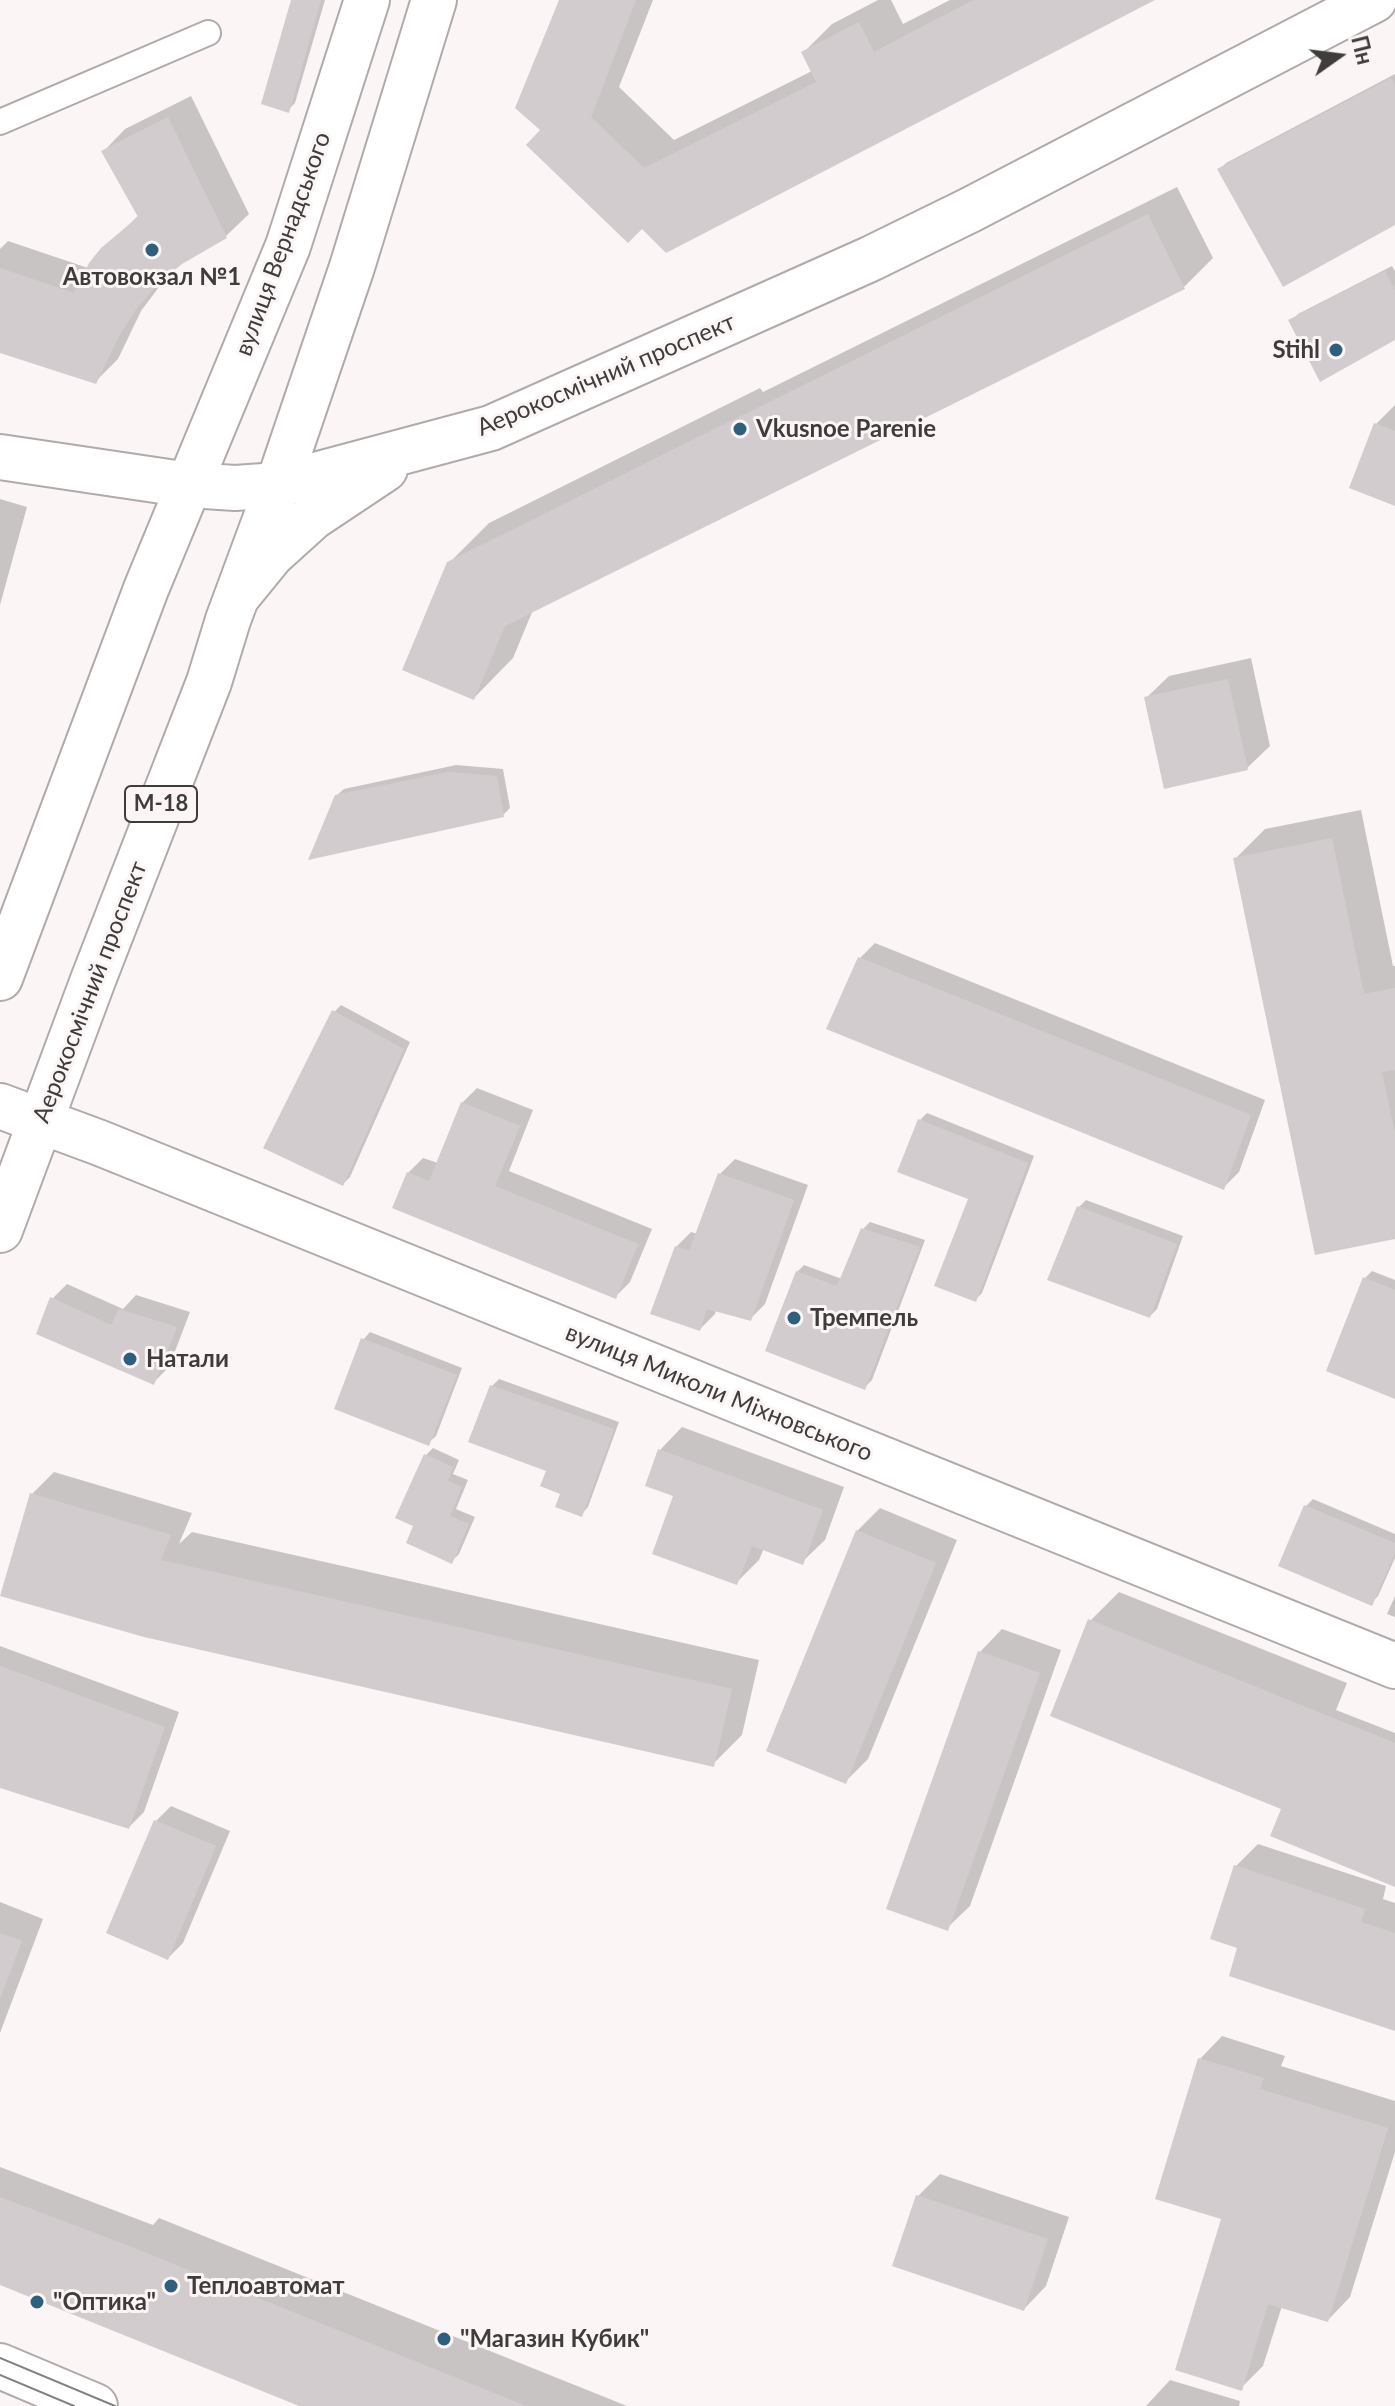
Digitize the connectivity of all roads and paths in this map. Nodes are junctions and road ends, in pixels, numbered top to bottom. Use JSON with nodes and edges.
{"nodes":[{"id":1,"x":367,"y":0,"type":"edge"},
{"id":2,"x":434,"y":0,"type":"edge"},
{"id":3,"x":1374,"y":0,"type":"edge"},
{"id":4,"x":208,"y":33,"type":"dead end"},
{"id":5,"x":0,"y":122,"type":"edge"},
{"id":6,"x":418,"y":448,"type":"junction"},
{"id":7,"x":0,"y":457,"type":"edge"},
{"id":8,"x":189,"y":485,"type":"junction"},
{"id":9,"x":278,"y":485,"type":"junction"},
{"id":10,"x":240,"y":593,"type":"junction"},
{"id":11,"x":0,"y":978,"type":"edge"},
{"id":12,"x":0,"y":1106,"type":"edge"},
{"id":13,"x":42,"y":1121,"type":"junction"},
{"id":14,"x":0,"y":1230,"type":"edge"},
{"id":15,"x":1395,"y":1666,"type":"edge"},
{"id":16,"x":0,"y":2366,"type":"edge"},
{"id":17,"x":95,"y":2406,"type":"edge"}],
"edges":[{"from":1,"to":8,"type":"main road","name":"вулиця Вернадського"},
{"from":2,"to":9,"type":"main road","number":"М-18"},
{"from":3,"to":6,"type":"main road","name":"Аерокосмічний проспект"},
{"from":4,"to":5,"type":"lane"},
{"from":6,"to":9,"type":"main road","name":"Аерокосмічний проспект"},
{"from":6,"to":10,"type":"main road"},
{"from":7,"to":8,"type":"main road"},
{"from":8,"to":9,"type":"main road"},
{"from":8,"to":11,"type":"main road"},
{"from":9,"to":10,"type":"main road","name":"Аерокосмічний проспект","number":"М-18"},
{"from":10,"to":13,"type":"main road","name":"Аерокосмічний проспект","number":"М-18"},
{"from":12,"to":13,"type":"main road","name":"вулиця Миколи Міхновського"},
{"from":13,"to":14,"type":"main road","name":"Аерокосмічний проспект","number":"М-18"},
{"from":13,"to":15,"type":"main road","name":"вулиця Миколи Міхновського"},
{"from":16,"to":17,"type":"main road"}]}
